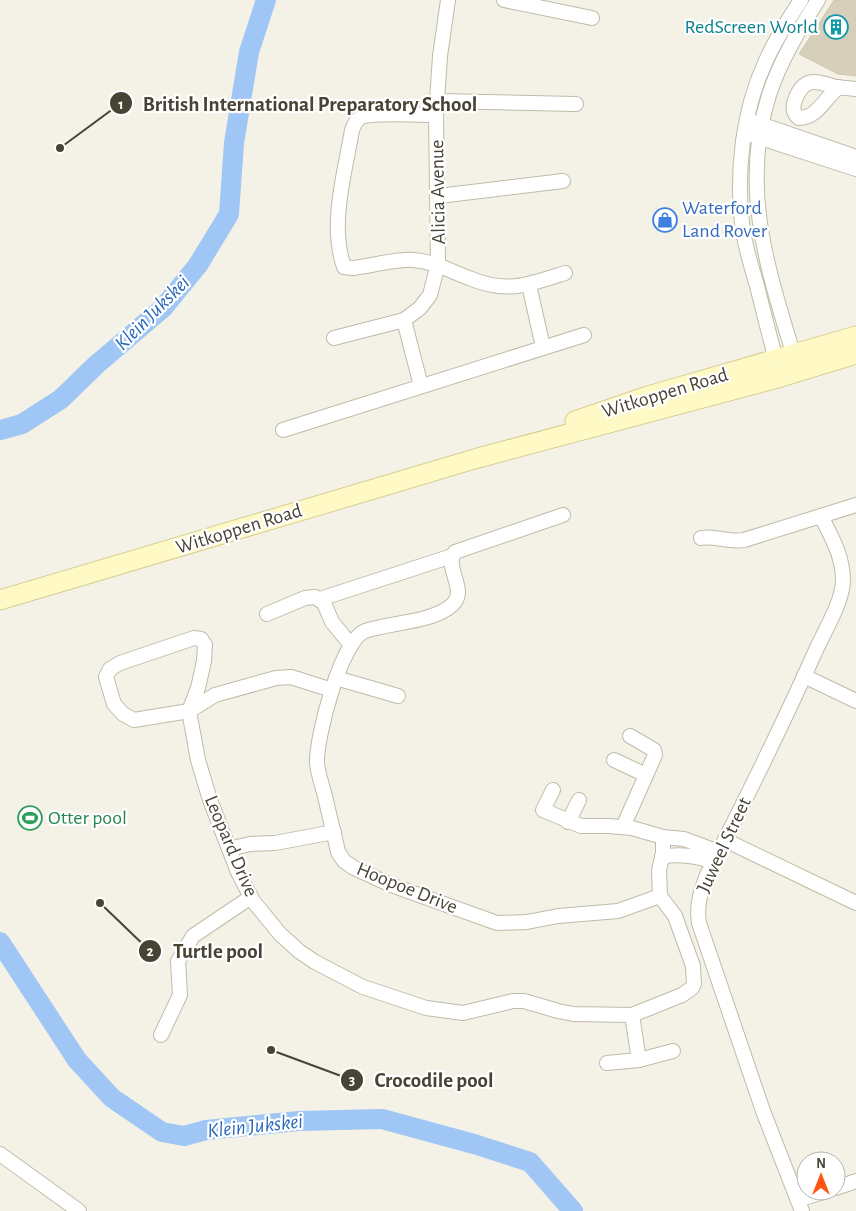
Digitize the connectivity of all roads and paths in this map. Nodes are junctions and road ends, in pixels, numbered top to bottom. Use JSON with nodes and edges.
{"nodes":[{"id":1,"x":448,"y":0,"type":"edge"},
{"id":2,"x":504,"y":0,"type":"edge"},
{"id":3,"x":801,"y":0,"type":"edge"},
{"id":4,"x":818,"y":0,"type":"edge"},
{"id":5,"x":792,"y":14,"type":"junction"},
{"id":6,"x":592,"y":18,"type":"dead end"},
{"id":7,"x":804,"y":22,"type":"junction"},
{"id":8,"x":839,"y":87,"type":"dead end"},
{"id":9,"x":856,"y":89,"type":"edge"},
{"id":10,"x":576,"y":104,"type":"dead end"},
{"id":11,"x":437,"y":108,"type":"junction"},
{"id":12,"x":746,"y":126,"type":"junction"},
{"id":13,"x":761,"y":131,"type":"junction"},
{"id":14,"x":856,"y":157,"type":"edge"},
{"id":15,"x":856,"y":169,"type":"edge"},
{"id":16,"x":563,"y":181,"type":"dead end"},
{"id":17,"x":438,"y":196,"type":"junction"},
{"id":18,"x":438,"y":264,"type":"junction"},
{"id":19,"x":565,"y":273,"type":"dead end"},
{"id":20,"x":529,"y":285,"type":"junction"},
{"id":21,"x":404,"y":320,"type":"junction"},
{"id":22,"x":584,"y":335,"type":"dead end"},
{"id":23,"x":856,"y":336,"type":"edge"},
{"id":24,"x":334,"y":338,"type":"dead end"},
{"id":25,"x":543,"y":347,"type":"junction"},
{"id":26,"x":856,"y":354,"type":"edge"},
{"id":27,"x":787,"y":366,"type":"junction"},
{"id":28,"x":421,"y":386,"type":"junction"},
{"id":29,"x":283,"y":430,"type":"dead end"},
{"id":30,"x":856,"y":505,"type":"edge"},
{"id":31,"x":563,"y":515,"type":"dead end"},
{"id":32,"x":821,"y":516,"type":"junction"},
{"id":33,"x":701,"y":538,"type":"dead end"},
{"id":34,"x":452,"y":556,"type":"junction"},
{"id":35,"x":320,"y":599,"type":"junction"},
{"id":36,"x":0,"y":600,"type":"edge"},
{"id":37,"x":267,"y":614,"type":"dead end"},
{"id":38,"x":352,"y":645,"type":"junction"},
{"id":39,"x":804,"y":676,"type":"junction"},
{"id":40,"x":334,"y":684,"type":"junction"},
{"id":41,"x":398,"y":696,"type":"dead end"},
{"id":42,"x":856,"y":701,"type":"edge"},
{"id":43,"x":188,"y":711,"type":"junction"},
{"id":44,"x":630,"y":736,"type":"dead end"},
{"id":45,"x":614,"y":760,"type":"dead end"},
{"id":46,"x":646,"y":775,"type":"junction"},
{"id":47,"x":553,"y":790,"type":"dead end"},
{"id":48,"x":579,"y":800,"type":"dead end"},
{"id":49,"x":568,"y":822,"type":"junction"},
{"id":50,"x":623,"y":827,"type":"junction"},
{"id":51,"x":334,"y":832,"type":"junction"},
{"id":52,"x":663,"y":837,"type":"junction"},
{"id":53,"x":229,"y":850,"type":"junction"},
{"id":54,"x":719,"y":851,"type":"junction"},
{"id":55,"x":678,"y":854,"type":"junction"},
{"id":56,"x":662,"y":857,"type":"junction"},
{"id":57,"x":707,"y":875,"type":"junction"},
{"id":58,"x":660,"y":896,"type":"junction"},
{"id":59,"x":251,"y":897,"type":"junction"},
{"id":60,"x":856,"y":903,"type":"edge"},
{"id":61,"x":632,"y":1015,"type":"junction"},
{"id":62,"x":160,"y":1034,"type":"dead end"},
{"id":63,"x":673,"y":1050,"type":"dead end"},
{"id":64,"x":639,"y":1060,"type":"junction"},
{"id":65,"x":607,"y":1063,"type":"dead end"},
{"id":66,"x":0,"y":1154,"type":"edge"},
{"id":67,"x":800,"y":1206,"type":"edge"},
{"id":68,"x":79,"y":1211,"type":"edge"}],
"edges":[{"from":1,"to":11,"type":"street","name":"Alicia Avenue"},
{"from":2,"to":6,"type":"street"},
{"from":3,"to":5,"type":"street"},
{"from":4,"to":7,"type":"street"},
{"from":5,"to":7,"type":"street"},
{"from":5,"to":12,"type":"street"},
{"from":7,"to":13,"type":"street"},
{"from":8,"to":9,"type":"street"},
{"from":10,"to":11,"type":"street"},
{"from":11,"to":17,"type":"street","name":"Alicia Avenue"},
{"from":11,"to":18,"type":"street"},
{"from":12,"to":13,"type":"street"},
{"from":12,"to":27,"type":"street"},
{"from":13,"to":14,"type":"street"},
{"from":13,"to":15,"type":"street"},
{"from":13,"to":27,"type":"street"},
{"from":16,"to":17,"type":"street"},
{"from":17,"to":18,"type":"street","name":"Alicia Avenue"},
{"from":18,"to":20,"type":"street"},
{"from":18,"to":21,"type":"street","name":"Alicia Avenue"},
{"from":19,"to":20,"type":"street"},
{"from":20,"to":25,"type":"street"},
{"from":21,"to":24,"type":"street"},
{"from":21,"to":28,"type":"street"},
{"from":22,"to":25,"type":"street"},
{"from":23,"to":27,"type":"main road","name":"Witkoppen Road"},
{"from":25,"to":28,"type":"street"},
{"from":26,"to":27,"type":"main road","name":"Witkoppen Road"},
{"from":27,"to":36,"type":"main road","name":"Witkoppen Road"},
{"from":28,"to":29,"type":"street"},
{"from":30,"to":32,"type":"street"},
{"from":31,"to":34,"type":"street"},
{"from":32,"to":33,"type":"street"},
{"from":32,"to":39,"type":"street","name":"Juweel Street"},
{"from":34,"to":35,"type":"street"},
{"from":34,"to":38,"type":"street","name":"Hoopoe Drive"},
{"from":35,"to":37,"type":"street"},
{"from":35,"to":38,"type":"street"},
{"from":38,"to":40,"type":"street","name":"Hoopoe Drive"},
{"from":39,"to":42,"type":"street"},
{"from":39,"to":54,"type":"street","name":"Juweel Street"},
{"from":40,"to":41,"type":"street"},
{"from":40,"to":43,"type":"street"},
{"from":40,"to":51,"type":"street","name":"Hoopoe Drive"},
{"from":43,"to":43,"type":"street"},
{"from":43,"to":53,"type":"street","name":"Leopard Drive"},
{"from":44,"to":46,"type":"street"},
{"from":45,"to":46,"type":"street"},
{"from":46,"to":50,"type":"street"},
{"from":47,"to":49,"type":"street"},
{"from":48,"to":49,"type":"street"},
{"from":49,"to":50,"type":"street"},
{"from":50,"to":52,"type":"street"},
{"from":51,"to":53,"type":"street"},
{"from":51,"to":58,"type":"street","name":"Hoopoe Drive"},
{"from":52,"to":54,"type":"street"},
{"from":52,"to":56,"type":"street"},
{"from":53,"to":59,"type":"street","name":"Leopard Drive"},
{"from":54,"to":55,"type":"street"},
{"from":54,"to":57,"type":"street","name":"Juweel Street"},
{"from":54,"to":60,"type":"street"},
{"from":55,"to":56,"type":"street"},
{"from":55,"to":57,"type":"street"},
{"from":56,"to":58,"type":"street"},
{"from":57,"to":67,"type":"street","name":"Juweel Street"},
{"from":58,"to":61,"type":"street","name":"Leopard Drive"},
{"from":59,"to":61,"type":"street","name":"Leopard Drive"},
{"from":59,"to":62,"type":"street"},
{"from":61,"to":64,"type":"street"},
{"from":63,"to":64,"type":"street"},
{"from":64,"to":65,"type":"street"},
{"from":66,"to":68,"type":"street"}]}
